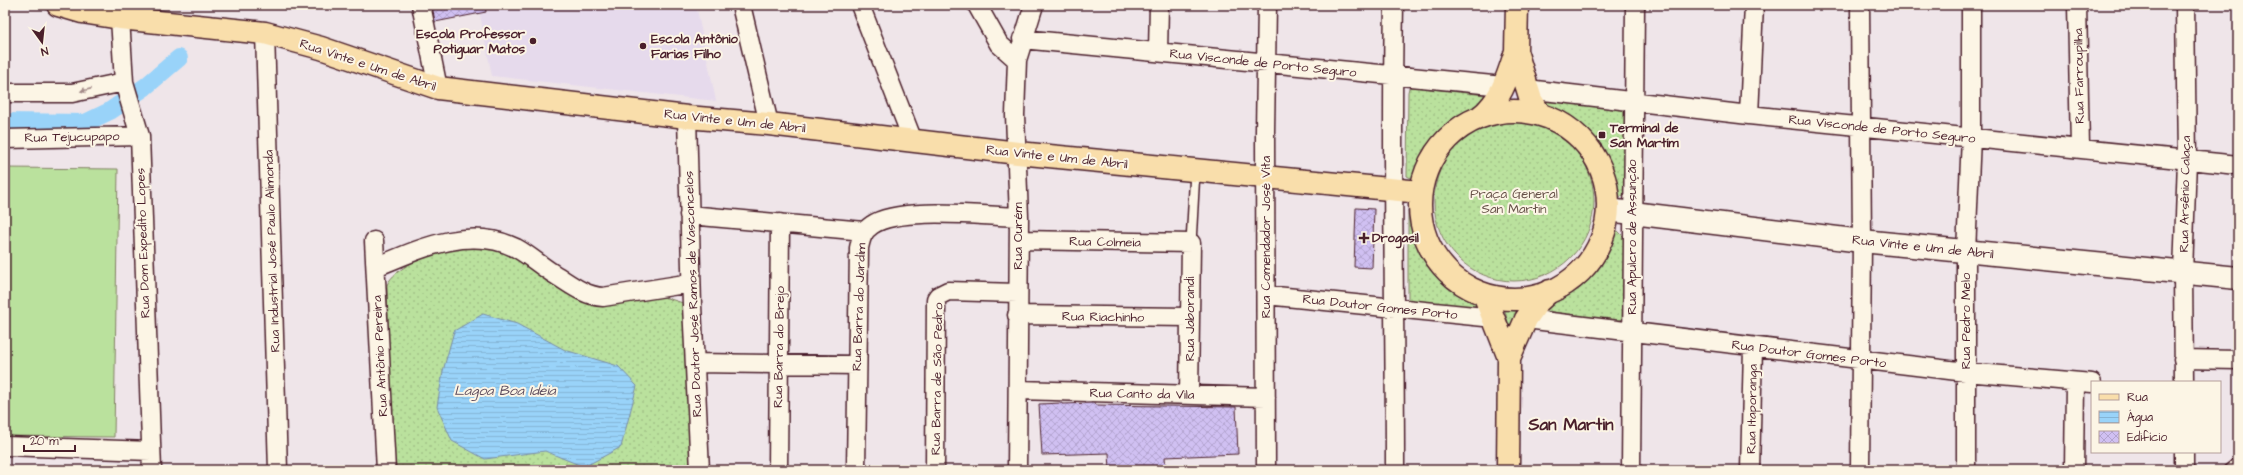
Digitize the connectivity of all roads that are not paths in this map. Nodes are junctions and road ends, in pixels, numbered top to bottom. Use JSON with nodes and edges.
{"nodes":[{"id":1,"x":58,"y":5,"type":"edge"},
{"id":2,"x":421,"y":5,"type":"edge"},
{"id":3,"x":741,"y":5,"type":"edge"},
{"id":4,"x":860,"y":5,"type":"edge"},
{"id":5,"x":977,"y":5,"type":"edge"},
{"id":6,"x":1034,"y":5,"type":"edge"},
{"id":7,"x":1159,"y":5,"type":"edge"},
{"id":8,"x":1267,"y":5,"type":"edge"},
{"id":9,"x":1394,"y":5,"type":"edge"},
{"id":10,"x":1517,"y":5,"type":"edge"},
{"id":11,"x":1635,"y":5,"type":"edge"},
{"id":12,"x":1754,"y":5,"type":"edge"},
{"id":13,"x":1860,"y":5,"type":"edge"},
{"id":14,"x":1971,"y":5,"type":"edge"},
{"id":15,"x":2077,"y":5,"type":"edge"},
{"id":16,"x":2185,"y":5,"type":"edge"},
{"id":17,"x":122,"y":11,"type":"edge"},
{"id":18,"x":265,"y":32,"type":"junction"},
{"id":19,"x":1022,"y":39,"type":"junction"},
{"id":20,"x":1516,"y":51,"type":"junction"},
{"id":21,"x":1158,"y":52,"type":"junction"},
{"id":22,"x":1017,"y":60,"type":"junction"},
{"id":23,"x":1266,"y":64,"type":"junction"},
{"id":24,"x":1392,"y":75,"type":"junction"},
{"id":25,"x":125,"y":86,"type":"junction"},
{"id":26,"x":1503,"y":86,"type":"junction"},
{"id":27,"x":438,"y":88,"type":"junction"},
{"id":28,"x":1527,"y":89,"type":"junction"},
{"id":29,"x":5,"y":93,"type":"edge"},
{"id":30,"x":1633,"y":102,"type":"junction"},
{"id":31,"x":1540,"y":114,"type":"junction"},
{"id":32,"x":1749,"y":115,"type":"junction"},
{"id":33,"x":1480,"y":117,"type":"junction"},
{"id":34,"x":687,"y":118,"type":"junction"},
{"id":35,"x":769,"y":124,"type":"junction"},
{"id":36,"x":1860,"y":127,"type":"junction"},
{"id":37,"x":140,"y":136,"type":"junction"},
{"id":38,"x":1971,"y":137,"type":"junction"},
{"id":39,"x":5,"y":139,"type":"edge"},
{"id":40,"x":913,"y":140,"type":"junction"},
{"id":41,"x":2080,"y":147,"type":"junction"},
{"id":42,"x":1018,"y":153,"type":"junction"},
{"id":43,"x":2187,"y":160,"type":"junction"},
{"id":44,"x":2238,"y":165,"type":"edge"},
{"id":45,"x":1195,"y":171,"type":"junction"},
{"id":46,"x":1266,"y":177,"type":"junction"},
{"id":47,"x":1392,"y":191,"type":"junction"},
{"id":48,"x":1420,"y":192,"type":"junction"},
{"id":49,"x":1608,"y":210,"type":"junction"},
{"id":50,"x":1632,"y":212,"type":"junction"},
{"id":51,"x":689,"y":215,"type":"junction"},
{"id":52,"x":1019,"y":217,"type":"junction"},
{"id":53,"x":780,"y":223,"type":"junction"},
{"id":54,"x":864,"y":231,"type":"junction"},
{"id":55,"x":1018,"y":240,"type":"junction"},
{"id":56,"x":374,"y":241,"type":"dead end"},
{"id":57,"x":1862,"y":241,"type":"junction"},
{"id":58,"x":1191,"y":243,"type":"junction"},
{"id":59,"x":1966,"y":252,"type":"junction"},
{"id":60,"x":376,"y":267,"type":"junction"},
{"id":61,"x":2183,"y":273,"type":"junction"},
{"id":62,"x":2238,"y":278,"type":"edge"},
{"id":63,"x":691,"y":283,"type":"junction"},
{"id":64,"x":1550,"y":291,"type":"junction"},
{"id":65,"x":1017,"y":294,"type":"junction"},
{"id":66,"x":1484,"y":294,"type":"junction"},
{"id":67,"x":1266,"y":295,"type":"junction"},
{"id":68,"x":1395,"y":309,"type":"junction"},
{"id":69,"x":1017,"y":315,"type":"junction"},
{"id":70,"x":1190,"y":317,"type":"junction"},
{"id":71,"x":1494,"y":318,"type":"junction"},
{"id":72,"x":1526,"y":319,"type":"junction"},
{"id":73,"x":1632,"y":331,"type":"junction"},
{"id":74,"x":1753,"y":348,"type":"junction"},
{"id":75,"x":1509,"y":358,"type":"junction"},
{"id":76,"x":2183,"y":359,"type":"junction"},
{"id":77,"x":1862,"y":360,"type":"junction"},
{"id":78,"x":2238,"y":360,"type":"edge"},
{"id":79,"x":695,"y":363,"type":"junction"},
{"id":80,"x":779,"y":363,"type":"junction"},
{"id":81,"x":857,"y":365,"type":"junction"},
{"id":82,"x":1966,"y":372,"type":"junction"},
{"id":83,"x":2184,"y":381,"type":"edge"},
{"id":84,"x":2083,"y":382,"type":"edge"},
{"id":85,"x":1018,"y":390,"type":"junction"},
{"id":86,"x":1189,"y":395,"type":"junction"},
{"id":87,"x":1266,"y":397,"type":"junction"},
{"id":88,"x":5,"y":446,"type":"edge"},
{"id":89,"x":151,"y":451,"type":"junction"},
{"id":90,"x":2184,"y":453,"type":"edge"},
{"id":91,"x":2238,"y":462,"type":"edge"},
{"id":92,"x":152,"y":470,"type":"edge"},
{"id":93,"x":278,"y":470,"type":"edge"},
{"id":94,"x":386,"y":470,"type":"edge"},
{"id":95,"x":700,"y":470,"type":"edge"},
{"id":96,"x":778,"y":470,"type":"edge"},
{"id":97,"x":856,"y":470,"type":"edge"},
{"id":98,"x":935,"y":470,"type":"edge"},
{"id":99,"x":1017,"y":470,"type":"edge"},
{"id":100,"x":1266,"y":470,"type":"edge"},
{"id":101,"x":1395,"y":470,"type":"edge"},
{"id":102,"x":1508,"y":470,"type":"edge"},
{"id":103,"x":1631,"y":470,"type":"edge"},
{"id":104,"x":1750,"y":470,"type":"edge"},
{"id":105,"x":1860,"y":470,"type":"edge"},
{"id":106,"x":1966,"y":470,"type":"edge"},
{"id":107,"x":2074,"y":470,"type":"edge"},
{"id":108,"x":2184,"y":470,"type":"edge"},
{"id":109,"x":2228,"y":470,"type":"edge"}],
"edges":[{"from":1,"to":17,"type":"main road","name":"Rua Vinte e Um de Abril"},
{"from":2,"to":27,"type":"street"},
{"from":3,"to":35,"type":"street"},
{"from":4,"to":40,"type":"street"},
{"from":5,"to":22,"type":"street"},
{"from":6,"to":19,"type":"street","name":"Rua Ourém"},
{"from":7,"to":21,"type":"street"},
{"from":8,"to":23,"type":"street","name":"Rua Comendador José Vita"},
{"from":9,"to":24,"type":"street"},
{"from":10,"to":20,"type":"main road"},
{"from":11,"to":30,"type":"street","name":"Rua Apulcro de Assunção"},
{"from":12,"to":32,"type":"street"},
{"from":13,"to":36,"type":"street"},
{"from":14,"to":38,"type":"street","name":"Rua Pedro Melo"},
{"from":15,"to":41,"type":"street","name":"Rua Farroupilha"},
{"from":16,"to":43,"type":"street","name":"Rua Arsênio Calaça"},
{"from":17,"to":18,"type":"main road","name":"Rua Vinte e Um de Abril"},
{"from":17,"to":25,"type":"street","name":"Rua Dom Expedito Lopes"},
{"from":18,"to":27,"type":"main road","name":"Rua Vinte e Um de Abril"},
{"from":18,"to":93,"type":"street","name":"Rua Industrial José Paulo Alimonda"},
{"from":19,"to":21,"type":"street","name":"Rua Visconde de Porto Seguro"},
{"from":19,"to":22,"type":"street","name":"Rua Ourém"},
{"from":20,"to":26,"type":"main road"},
{"from":20,"to":28,"type":"main road"},
{"from":21,"to":23,"type":"street","name":"Rua Visconde de Porto Seguro"},
{"from":22,"to":42,"type":"street","name":"Rua Ourém"},
{"from":23,"to":24,"type":"street","name":"Rua Visconde de Porto Seguro"},
{"from":23,"to":46,"type":"street","name":"Rua Comendador José Vita"},
{"from":24,"to":26,"type":"street","name":"Rua Visconde de Porto Seguro"},
{"from":24,"to":47,"type":"street"},
{"from":25,"to":29,"type":"street","one_way":true},
{"from":25,"to":37,"type":"street","name":"Rua Dom Expedito Lopes"},
{"from":26,"to":33,"type":"main road"},
{"from":27,"to":34,"type":"main road","name":"Rua Vinte e Um de Abril"},
{"from":28,"to":30,"type":"street","name":"Rua Visconde de Porto Seguro"},
{"from":28,"to":31,"type":"main road"},
{"from":30,"to":32,"type":"street","name":"Rua Visconde de Porto Seguro"},
{"from":30,"to":50,"type":"street","name":"Rua Apulcro de Assunção"},
{"from":31,"to":33,"type":"main road"},
{"from":31,"to":49,"type":"main road"},
{"from":32,"to":36,"type":"street","name":"Rua Visconde de Porto Seguro"},
{"from":33,"to":48,"type":"main road"},
{"from":34,"to":35,"type":"main road","name":"Rua Vinte e Um de Abril"},
{"from":34,"to":51,"type":"street","name":"Rua Doutor José Ramos de Vasconcelos"},
{"from":35,"to":40,"type":"main road","name":"Rua Vinte e Um de Abril"},
{"from":36,"to":38,"type":"street","name":"Rua Visconde de Porto Seguro"},
{"from":36,"to":57,"type":"street"},
{"from":37,"to":39,"type":"street","name":"Rua Tejucupapo"},
{"from":37,"to":89,"type":"street","name":"Rua Dom Expedito Lopes"},
{"from":38,"to":41,"type":"street","name":"Rua Visconde de Porto Seguro"},
{"from":38,"to":59,"type":"street","name":"Rua Pedro Melo"},
{"from":40,"to":42,"type":"main road","name":"Rua Vinte e Um de Abril"},
{"from":41,"to":43,"type":"street","name":"Rua Visconde de Porto Seguro"},
{"from":42,"to":45,"type":"main road","name":"Rua Vinte e Um de Abril"},
{"from":42,"to":52,"type":"street","name":"Rua Ourém"},
{"from":43,"to":44,"type":"street","name":"Rua Visconde de Porto Seguro"},
{"from":43,"to":61,"type":"street","name":"Rua Arsênio Calaça"},
{"from":45,"to":46,"type":"main road","name":"Rua Vinte e Um de Abril"},
{"from":45,"to":58,"type":"lane"},
{"from":46,"to":47,"type":"main road","name":"Rua Vinte e Um de Abril"},
{"from":46,"to":67,"type":"street","name":"Rua Comendador José Vita"},
{"from":47,"to":48,"type":"main road","name":"Rua Vinte e Um de Abril"},
{"from":47,"to":68,"type":"street"},
{"from":48,"to":66,"type":"main road"},
{"from":49,"to":50,"type":"street","name":"Rua Vinte e Um de Abril"},
{"from":49,"to":64,"type":"main road"},
{"from":50,"to":57,"type":"street","name":"Rua Vinte e Um de Abril"},
{"from":50,"to":73,"type":"street","name":"Rua Apulcro de Assunção"},
{"from":51,"to":53,"type":"street"},
{"from":51,"to":63,"type":"street","name":"Rua Doutor José Ramos de Vasconcelos"},
{"from":52,"to":54,"type":"street","name":"Rua Barra do Jardim"},
{"from":52,"to":55,"type":"street","name":"Rua Ourém"},
{"from":53,"to":54,"type":"street"},
{"from":53,"to":80,"type":"street","name":"Rua Barra do Brejo"},
{"from":54,"to":81,"type":"street","name":"Rua Barra do Jardim"},
{"from":55,"to":58,"type":"street","name":"Rua Colmeia"},
{"from":55,"to":65,"type":"street","name":"Rua Ourém"},
{"from":56,"to":60,"type":"street","name":"Rua Antônio Pereira"},
{"from":57,"to":59,"type":"street","name":"Rua Vinte e Um de Abril"},
{"from":57,"to":77,"type":"street"},
{"from":58,"to":70,"type":"street","name":"Rua Jaborandi"},
{"from":59,"to":61,"type":"street","name":"Rua Vinte e Um de Abril"},
{"from":59,"to":82,"type":"street","name":"Rua Pedro Melo"},
{"from":60,"to":63,"type":"street","name":"Rua Doutor José Ramos de Vasconcelos"},
{"from":60,"to":94,"type":"street","name":"Rua Antônio Pereira"},
{"from":61,"to":62,"type":"street","name":"Rua Vinte e Um de Abril"},
{"from":61,"to":76,"type":"street","name":"Rua Arsênio Calaça"},
{"from":63,"to":79,"type":"street","name":"Rua Doutor José Ramos de Vasconcelos"},
{"from":64,"to":66,"type":"main road"},
{"from":64,"to":72,"type":"main road"},
{"from":65,"to":69,"type":"street","name":"Rua Ourém"},
{"from":65,"to":98,"type":"street","name":"Rua Barra de São Pedro"},
{"from":66,"to":71,"type":"main road"},
{"from":67,"to":68,"type":"street","name":"Rua Doutor Gomes Porto"},
{"from":67,"to":87,"type":"street","name":"Rua Comendador José Vita"},
{"from":68,"to":71,"type":"street","name":"Rua Doutor Gomes Porto"},
{"from":68,"to":101,"type":"street"},
{"from":69,"to":70,"type":"street","name":"Rua Riachinho"},
{"from":69,"to":85,"type":"street","name":"Rua Ourém"},
{"from":70,"to":86,"type":"street","name":"Rua Jaborandi"},
{"from":71,"to":75,"type":"main road"},
{"from":72,"to":73,"type":"street","name":"Rua Doutor Gomes Porto"},
{"from":72,"to":75,"type":"main road"},
{"from":73,"to":74,"type":"street","name":"Rua Doutor Gomes Porto"},
{"from":73,"to":103,"type":"street","name":"Rua Apulcro de Assunção"},
{"from":74,"to":77,"type":"street","name":"Rua Doutor Gomes Porto"},
{"from":74,"to":104,"type":"street","name":"Rua Itaporanga"},
{"from":75,"to":102,"type":"main road"},
{"from":76,"to":78,"type":"street"},
{"from":76,"to":83,"type":"street","name":"Rua Arsênio Calaça"},
{"from":77,"to":82,"type":"street","name":"Rua Doutor Gomes Porto"},
{"from":77,"to":105,"type":"street"},
{"from":79,"to":80,"type":"street"},
{"from":79,"to":95,"type":"street","name":"Rua Doutor José Ramos de Vasconcelos"},
{"from":80,"to":81,"type":"street"},
{"from":80,"to":96,"type":"street","name":"Rua Barra do Brejo"},
{"from":81,"to":97,"type":"street","name":"Rua Barra do Jardim"},
{"from":82,"to":84,"type":"street","name":"Rua Doutor Gomes Porto"},
{"from":82,"to":106,"type":"street","name":"Rua Pedro Melo"},
{"from":84,"to":107,"type":"street"},
{"from":85,"to":86,"type":"street","name":"Rua Canto da Vila"},
{"from":85,"to":99,"type":"street","name":"Rua Ourém"},
{"from":86,"to":87,"type":"street","name":"Rua Canto da Vila"},
{"from":87,"to":100,"type":"street","name":"Rua Comendador José Vita"},
{"from":88,"to":89,"type":"street"},
{"from":89,"to":92,"type":"street","name":"Rua Dom Expedito Lopes"},
{"from":90,"to":108,"type":"street"},
{"from":91,"to":109,"type":"lane"}]}
